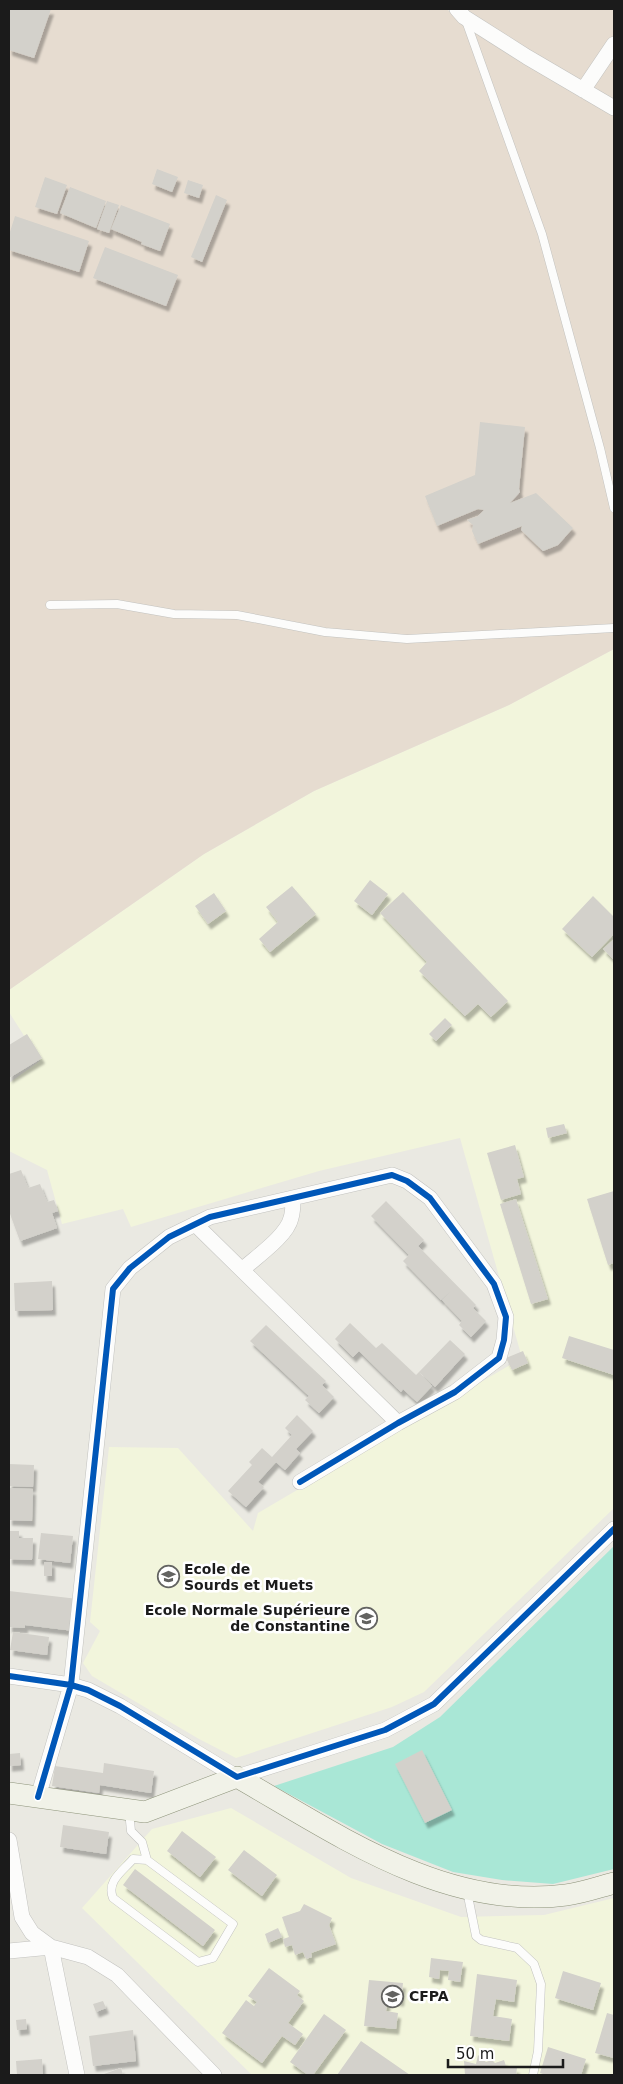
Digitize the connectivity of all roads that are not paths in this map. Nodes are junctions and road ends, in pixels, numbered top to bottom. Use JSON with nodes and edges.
{"nodes":[{"id":1,"x":461,"y":13,"type":"edge"},
{"id":2,"x":614,"y":44,"type":"edge"},
{"id":3,"x":583,"y":90,"type":"junction"},
{"id":4,"x":614,"y":108,"type":"edge"},
{"id":5,"x":614,"y":508,"type":"edge"},
{"id":6,"x":50,"y":605,"type":"dead end"},
{"id":7,"x":614,"y":628,"type":"edge"},
{"id":8,"x":293,"y":1198,"type":"junction"},
{"id":9,"x":196,"y":1224,"type":"junction"},
{"id":10,"x":242,"y":1270,"type":"junction"},
{"id":11,"x":398,"y":1423,"type":"junction"},
{"id":12,"x":300,"y":1482,"type":"dead end"},
{"id":13,"x":614,"y":1529,"type":"edge"},
{"id":14,"x":9,"y":1676,"type":"edge"},
{"id":15,"x":71,"y":1685,"type":"junction"},
{"id":16,"x":237,"y":1778,"type":"junction"},
{"id":17,"x":9,"y":1793,"type":"edge"},
{"id":18,"x":38,"y":1797,"type":"junction"},
{"id":19,"x":129,"y":1810,"type":"junction"},
{"id":20,"x":9,"y":1840,"type":"edge"},
{"id":21,"x":147,"y":1860,"type":"junction"},
{"id":22,"x":614,"y":1883,"type":"edge"},
{"id":23,"x":467,"y":1889,"type":"junction"},
{"id":24,"x":51,"y":1947,"type":"junction"},
{"id":25,"x":9,"y":1950,"type":"edge"},
{"id":26,"x":77,"y":2075,"type":"edge"},
{"id":27,"x":214,"y":2075,"type":"edge"},
{"id":28,"x":533,"y":2075,"type":"edge"}],
"edges":[{"from":1,"to":3,"type":"street"},
{"from":1,"to":5,"type":"lane"},
{"from":2,"to":3,"type":"street"},
{"from":3,"to":4,"type":"street"},
{"from":6,"to":7,"type":"lane"},
{"from":8,"to":9,"type":"street"},
{"from":8,"to":10,"type":"street"},
{"from":8,"to":11,"type":"street"},
{"from":9,"to":10,"type":"street"},
{"from":9,"to":15,"type":"street"},
{"from":10,"to":11,"type":"street"},
{"from":11,"to":12,"type":"street"},
{"from":13,"to":16,"type":"street"},
{"from":14,"to":15,"type":"street"},
{"from":15,"to":16,"type":"street"},
{"from":15,"to":18,"type":"street"},
{"from":16,"to":19,"type":"main road"},
{"from":16,"to":23,"type":"main road"},
{"from":17,"to":18,"type":"main road"},
{"from":18,"to":19,"type":"main road"},
{"from":19,"to":21,"type":"lane"},
{"from":20,"to":24,"type":"street"},
{"from":21,"to":21,"type":"lane"},
{"from":22,"to":23,"type":"main road"},
{"from":23,"to":28,"type":"lane"},
{"from":24,"to":25,"type":"street"},
{"from":24,"to":26,"type":"street"},
{"from":24,"to":27,"type":"street"}]}
